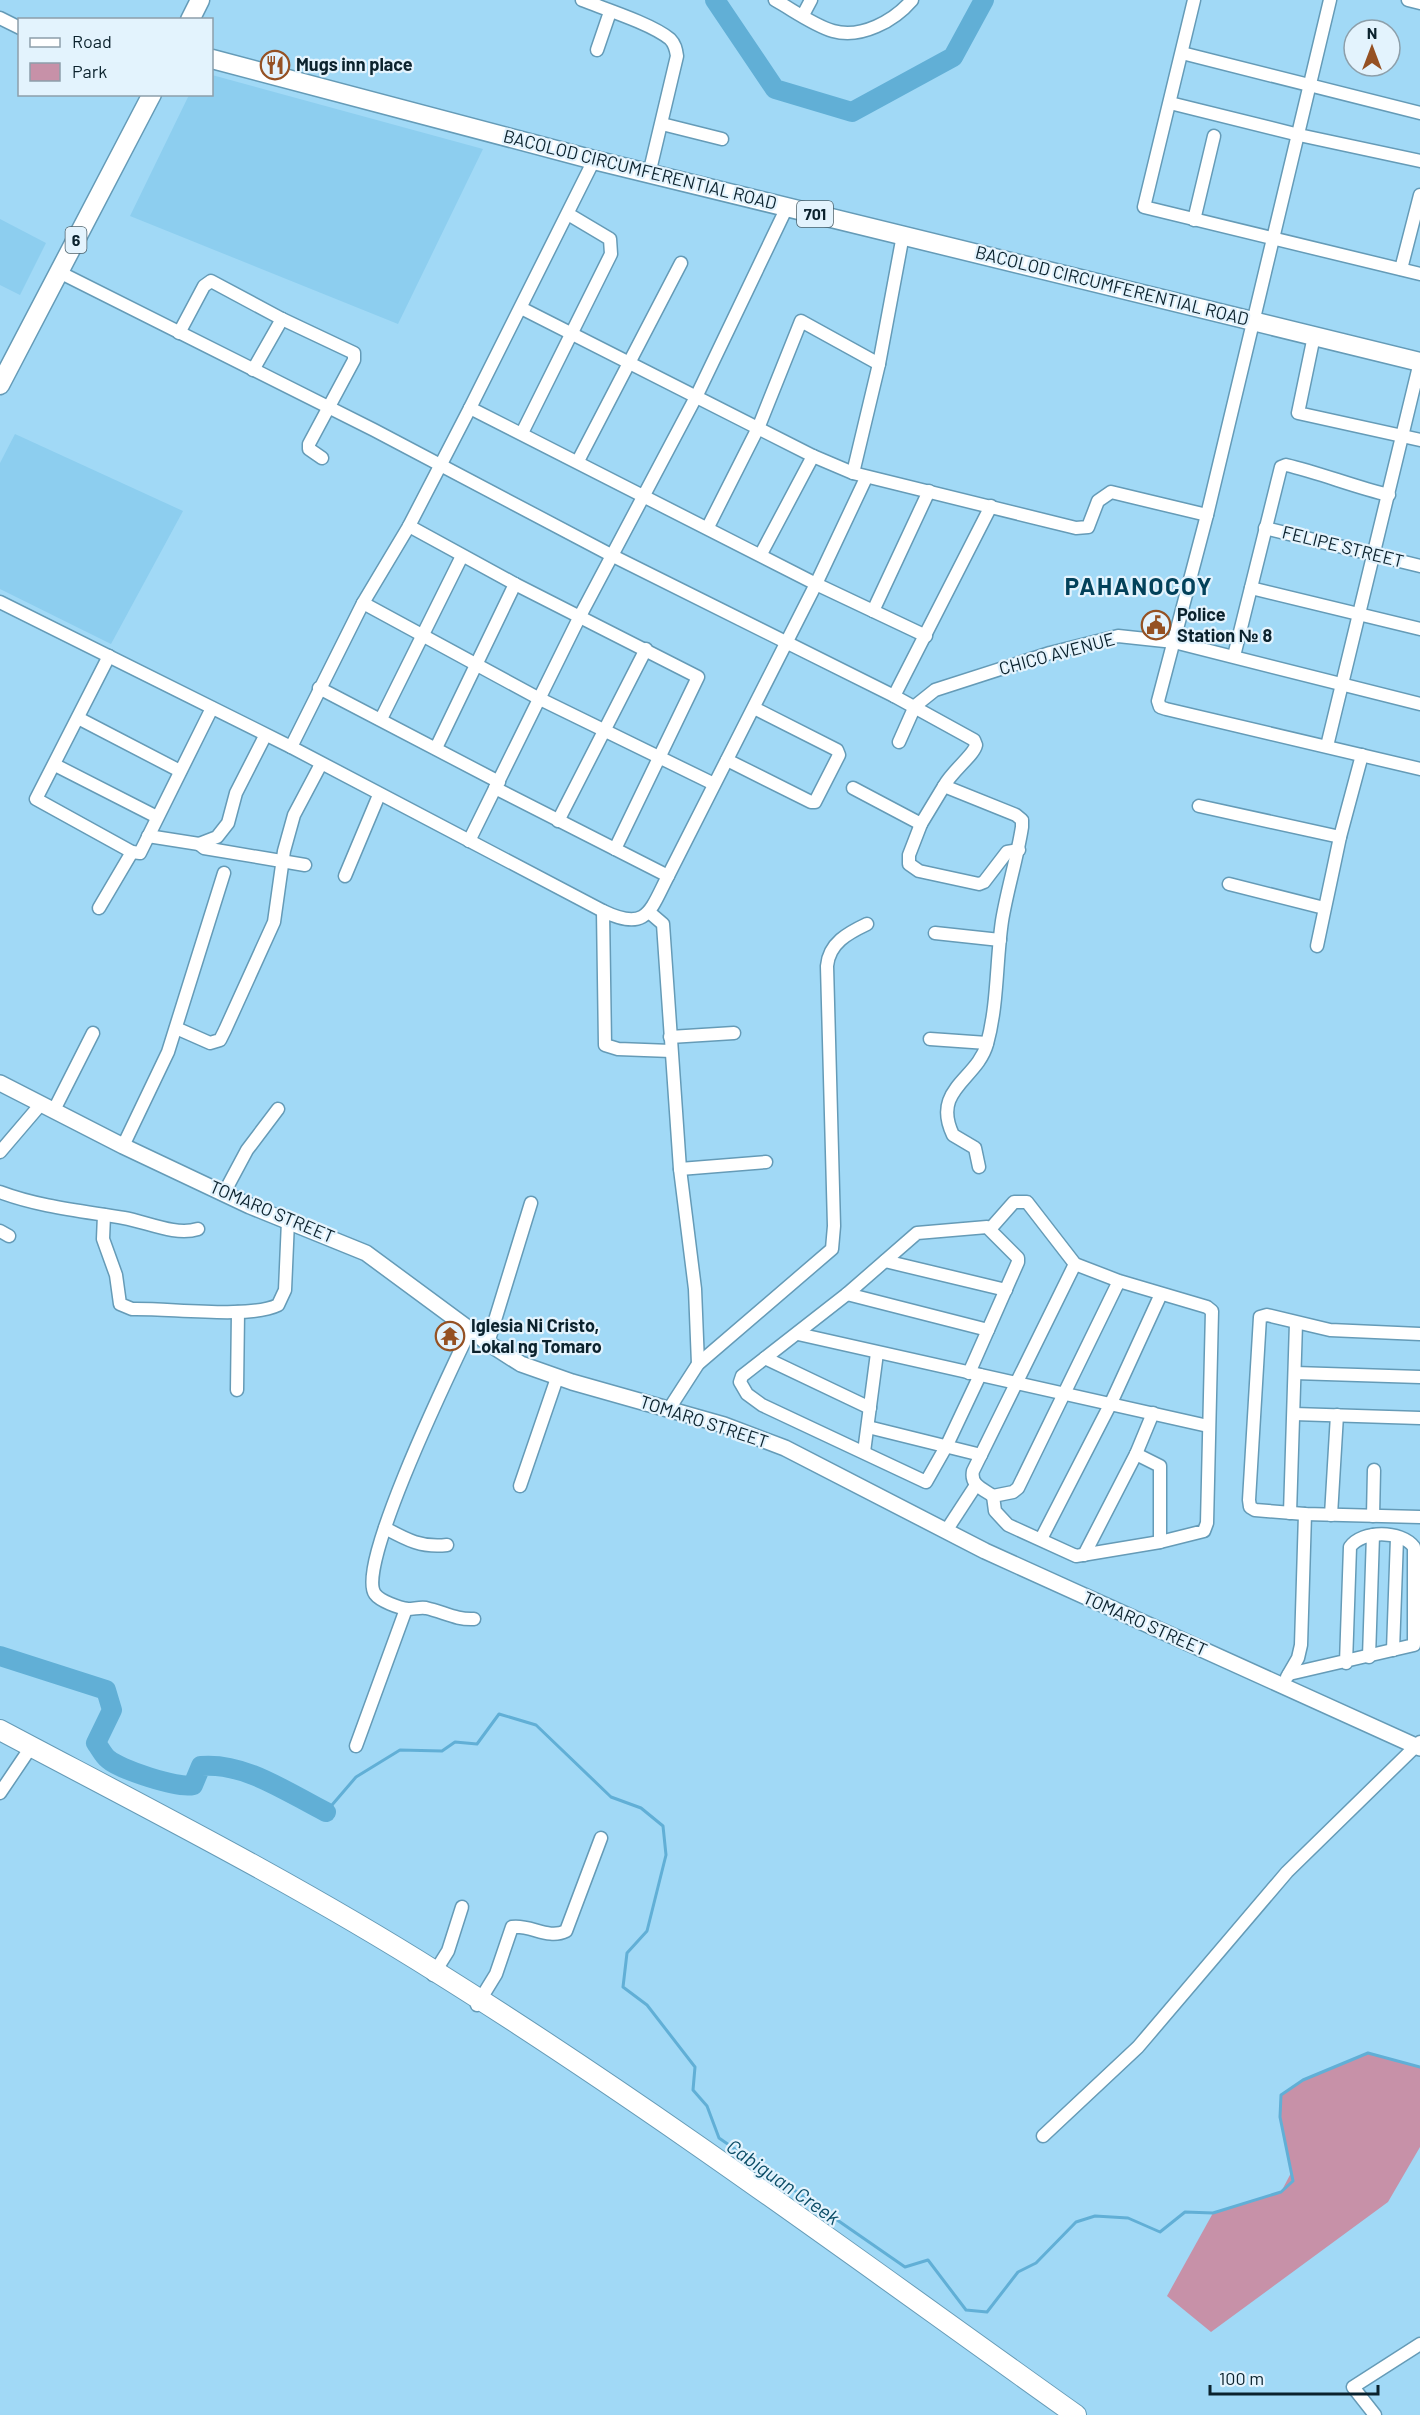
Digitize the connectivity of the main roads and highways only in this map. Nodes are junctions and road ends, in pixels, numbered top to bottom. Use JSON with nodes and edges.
{"nodes":[{"id":1,"x":200,"y":0,"type":"edge"},
{"id":2,"x":191,"y":18,"type":"edge"},
{"id":3,"x":213,"y":59,"type":"edge"},
{"id":4,"x":147,"y":96,"type":"edge"},
{"id":5,"x":1420,"y":362,"type":"edge"},
{"id":6,"x":0,"y":385,"type":"edge"},
{"id":7,"x":0,"y":1730,"type":"edge"},
{"id":8,"x":0,"y":1740,"type":"edge"},
{"id":9,"x":29,"y":1750,"type":"junction"},
{"id":10,"x":792,"y":2218,"type":"junction"},
{"id":11,"x":1061,"y":2415,"type":"edge"},
{"id":12,"x":1076,"y":2415,"type":"edge"}],
"edges":[{"from":1,"to":2,"type":"main road"},
{"from":3,"to":5,"type":"main road","name":"BACOLOD CIRCUMFERENTIAL ROAD","number":"701"},
{"from":4,"to":6,"type":"main road","number":"6"},
{"from":7,"to":9,"type":"highway"},
{"from":8,"to":9,"type":"highway"},
{"from":9,"to":10,"type":"highway"},
{"from":10,"to":11,"type":"highway"},
{"from":10,"to":12,"type":"highway"}]}
